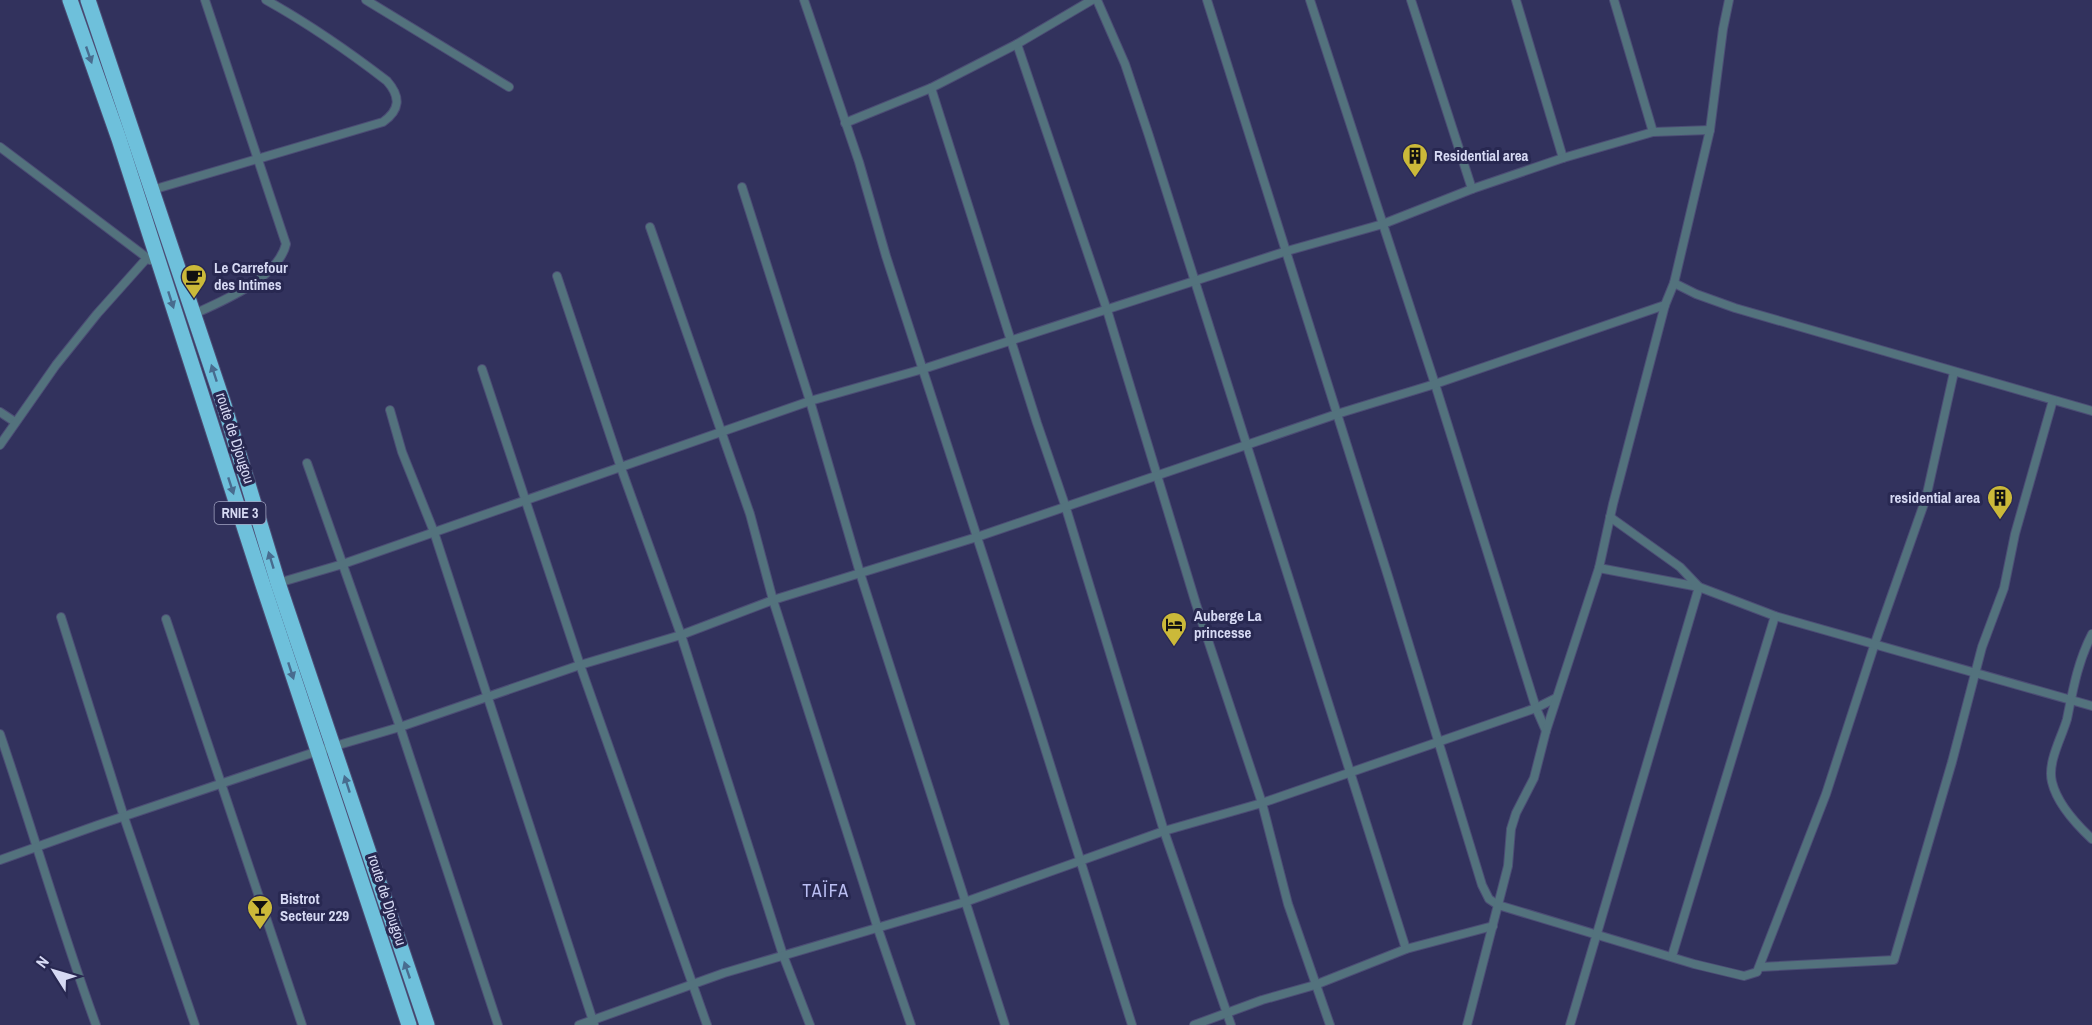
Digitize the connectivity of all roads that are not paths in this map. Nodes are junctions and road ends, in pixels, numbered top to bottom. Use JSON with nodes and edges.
{"nodes":[{"id":1,"x":70,"y":0,"type":"edge"},
{"id":2,"x":88,"y":0,"type":"edge"},
{"id":3,"x":205,"y":0,"type":"edge"},
{"id":4,"x":266,"y":0,"type":"edge"},
{"id":5,"x":366,"y":0,"type":"edge"},
{"id":6,"x":804,"y":0,"type":"edge"},
{"id":7,"x":1092,"y":0,"type":"edge"},
{"id":8,"x":1097,"y":0,"type":"edge"},
{"id":9,"x":1207,"y":0,"type":"edge"},
{"id":10,"x":1310,"y":0,"type":"edge"},
{"id":11,"x":1411,"y":0,"type":"edge"},
{"id":12,"x":1516,"y":0,"type":"edge"},
{"id":13,"x":1614,"y":0,"type":"edge"},
{"id":14,"x":1729,"y":0,"type":"edge"},
{"id":15,"x":1017,"y":44,"type":"junction"},
{"id":16,"x":509,"y":87,"type":"dead end"},
{"id":17,"x":931,"y":88,"type":"junction"},
{"id":18,"x":845,"y":123,"type":"junction"},
{"id":19,"x":1710,"y":129,"type":"junction"},
{"id":20,"x":1653,"y":132,"type":"junction"},
{"id":21,"x":126,"y":137,"type":"junction"},
{"id":22,"x":0,"y":147,"type":"edge"},
{"id":23,"x":1563,"y":158,"type":"junction"},
{"id":24,"x":256,"y":159,"type":"junction"},
{"id":25,"x":742,"y":187,"type":"dead end"},
{"id":26,"x":1472,"y":189,"type":"junction"},
{"id":27,"x":152,"y":190,"type":"junction"},
{"id":28,"x":1383,"y":224,"type":"junction"},
{"id":29,"x":650,"y":227,"type":"dead end"},
{"id":30,"x":1287,"y":251,"type":"junction"},
{"id":31,"x":147,"y":258,"type":"junction"},
{"id":32,"x":160,"y":267,"type":"junction"},
{"id":33,"x":557,"y":276,"type":"dead end"},
{"id":34,"x":1196,"y":281,"type":"junction"},
{"id":35,"x":1674,"y":283,"type":"junction"},
{"id":36,"x":1665,"y":305,"type":"junction"},
{"id":37,"x":1107,"y":310,"type":"junction"},
{"id":38,"x":194,"y":314,"type":"junction"},
{"id":39,"x":1012,"y":340,"type":"junction"},
{"id":40,"x":482,"y":369,"type":"dead end"},
{"id":41,"x":923,"y":369,"type":"junction"},
{"id":42,"x":1954,"y":372,"type":"junction"},
{"id":43,"x":1435,"y":384,"type":"junction"},
{"id":44,"x":2053,"y":400,"type":"junction"},
{"id":45,"x":810,"y":401,"type":"junction"},
{"id":46,"x":390,"y":410,"type":"dead end"},
{"id":47,"x":2092,"y":411,"type":"edge"},
{"id":48,"x":0,"y":412,"type":"edge"},
{"id":49,"x":1336,"y":414,"type":"junction"},
{"id":50,"x":15,"y":422,"type":"junction"},
{"id":51,"x":721,"y":432,"type":"junction"},
{"id":52,"x":0,"y":444,"type":"edge"},
{"id":53,"x":1247,"y":444,"type":"junction"},
{"id":54,"x":307,"y":463,"type":"dead end"},
{"id":55,"x":621,"y":468,"type":"junction"},
{"id":56,"x":1156,"y":476,"type":"junction"},
{"id":57,"x":526,"y":501,"type":"junction"},
{"id":58,"x":1065,"y":505,"type":"junction"},
{"id":59,"x":1610,"y":517,"type":"junction"},
{"id":60,"x":434,"y":532,"type":"junction"},
{"id":61,"x":977,"y":537,"type":"junction"},
{"id":62,"x":343,"y":564,"type":"junction"},
{"id":63,"x":1599,"y":568,"type":"junction"},
{"id":64,"x":860,"y":573,"type":"junction"},
{"id":65,"x":278,"y":583,"type":"junction"},
{"id":66,"x":1699,"y":587,"type":"junction"},
{"id":67,"x":773,"y":600,"type":"junction"},
{"id":68,"x":1775,"y":616,"type":"junction"},
{"id":69,"x":62,"y":617,"type":"dead end"},
{"id":70,"x":165,"y":619,"type":"dead end"},
{"id":71,"x":2092,"y":634,"type":"edge"},
{"id":72,"x":681,"y":635,"type":"junction"},
{"id":73,"x":1875,"y":643,"type":"junction"},
{"id":74,"x":580,"y":665,"type":"junction"},
{"id":75,"x":1976,"y":672,"type":"junction"},
{"id":76,"x":489,"y":697,"type":"junction"},
{"id":77,"x":1556,"y":698,"type":"junction"},
{"id":78,"x":2069,"y":700,"type":"junction"},
{"id":79,"x":2092,"y":706,"type":"edge"},
{"id":80,"x":1536,"y":708,"type":"junction"},
{"id":81,"x":400,"y":727,"type":"junction"},
{"id":82,"x":1546,"y":731,"type":"junction"},
{"id":83,"x":0,"y":734,"type":"edge"},
{"id":84,"x":1438,"y":741,"type":"junction"},
{"id":85,"x":334,"y":746,"type":"junction"},
{"id":86,"x":318,"y":751,"type":"junction"},
{"id":87,"x":1349,"y":771,"type":"junction"},
{"id":88,"x":220,"y":784,"type":"junction"},
{"id":89,"x":1262,"y":803,"type":"junction"},
{"id":90,"x":124,"y":817,"type":"junction"},
{"id":91,"x":1164,"y":831,"type":"junction"},
{"id":92,"x":2092,"y":839,"type":"edge"},
{"id":93,"x":38,"y":847,"type":"junction"},
{"id":94,"x":0,"y":860,"type":"edge"},
{"id":95,"x":1081,"y":861,"type":"junction"},
{"id":96,"x":965,"y":902,"type":"junction"},
{"id":97,"x":1498,"y":905,"type":"junction"},
{"id":98,"x":1493,"y":926,"type":"junction"},
{"id":99,"x":878,"y":929,"type":"junction"},
{"id":100,"x":1597,"y":934,"type":"junction"},
{"id":101,"x":1406,"y":949,"type":"junction"},
{"id":102,"x":783,"y":955,"type":"junction"},
{"id":103,"x":1672,"y":956,"type":"junction"},
{"id":104,"x":1760,"y":967,"type":"junction"},
{"id":105,"x":693,"y":984,"type":"junction"},
{"id":106,"x":1315,"y":985,"type":"junction"},
{"id":107,"x":1228,"y":1014,"type":"junction"},
{"id":108,"x":594,"y":1022,"type":"edge"},
{"id":109,"x":96,"y":1025,"type":"edge"},
{"id":110,"x":195,"y":1025,"type":"edge"},
{"id":111,"x":302,"y":1025,"type":"edge"},
{"id":112,"x":410,"y":1025,"type":"edge"},
{"id":113,"x":427,"y":1025,"type":"edge"},
{"id":114,"x":498,"y":1025,"type":"edge"},
{"id":115,"x":579,"y":1025,"type":"edge"},
{"id":116,"x":707,"y":1025,"type":"edge"},
{"id":117,"x":810,"y":1025,"type":"edge"},
{"id":118,"x":911,"y":1025,"type":"edge"},
{"id":119,"x":1005,"y":1025,"type":"edge"},
{"id":120,"x":1132,"y":1025,"type":"edge"},
{"id":121,"x":1194,"y":1025,"type":"edge"},
{"id":122,"x":1231,"y":1025,"type":"edge"},
{"id":123,"x":1330,"y":1025,"type":"edge"},
{"id":124,"x":1467,"y":1025,"type":"edge"},
{"id":125,"x":1570,"y":1025,"type":"edge"}],
"edges":[{"from":1,"to":21,"type":"highway","name":"route de Djougou","number":"RNIE 3","one_way":true},
{"from":2,"to":21,"type":"highway","name":"route de Djougou","number":"RNIE 3"},
{"from":3,"to":24,"type":"street"},
{"from":4,"to":24,"type":"street"},
{"from":5,"to":16,"type":"street"},
{"from":6,"to":18,"type":"street"},
{"from":7,"to":15,"type":"street"},
{"from":8,"to":34,"type":"street"},
{"from":9,"to":30,"type":"street"},
{"from":10,"to":28,"type":"street"},
{"from":11,"to":26,"type":"street"},
{"from":12,"to":23,"type":"street"},
{"from":13,"to":20,"type":"street"},
{"from":14,"to":19,"type":"street"},
{"from":15,"to":17,"type":"street"},
{"from":15,"to":37,"type":"street"},
{"from":17,"to":18,"type":"street"},
{"from":17,"to":39,"type":"street"},
{"from":18,"to":41,"type":"street"},
{"from":19,"to":20,"type":"street"},
{"from":19,"to":35,"type":"street"},
{"from":20,"to":23,"type":"street"},
{"from":21,"to":27,"type":"highway","name":"route de Djougou","number":"RNIE 3"},
{"from":21,"to":32,"type":"highway","name":"route de Djougou","number":"RNIE 3"},
{"from":22,"to":31,"type":"street"},
{"from":23,"to":26,"type":"street"},
{"from":24,"to":27,"type":"street"},
{"from":24,"to":38,"type":"street"},
{"from":25,"to":45,"type":"street"},
{"from":26,"to":28,"type":"street"},
{"from":27,"to":38,"type":"highway","name":"route de Djougou","number":"RNIE 3"},
{"from":28,"to":30,"type":"street"},
{"from":28,"to":43,"type":"street"},
{"from":29,"to":51,"type":"street"},
{"from":30,"to":34,"type":"street"},
{"from":30,"to":49,"type":"street"},
{"from":31,"to":32,"type":"street"},
{"from":31,"to":50,"type":"street"},
{"from":32,"to":86,"type":"highway","name":"route de Djougou","number":"RNIE 3","one_way":true},
{"from":33,"to":55,"type":"street"},
{"from":34,"to":37,"type":"street"},
{"from":34,"to":53,"type":"street"},
{"from":35,"to":36,"type":"street"},
{"from":35,"to":42,"type":"street"},
{"from":36,"to":43,"type":"street"},
{"from":36,"to":59,"type":"street"},
{"from":37,"to":39,"type":"street"},
{"from":37,"to":56,"type":"street"},
{"from":65,"to":38,"type":"highway","name":"route de Djougou","number":"RNIE 3","one_way":true},
{"from":39,"to":41,"type":"street"},
{"from":39,"to":58,"type":"street"},
{"from":40,"to":57,"type":"street"},
{"from":41,"to":45,"type":"street"},
{"from":41,"to":61,"type":"street"},
{"from":42,"to":44,"type":"street"},
{"from":42,"to":73,"type":"street"},
{"from":43,"to":49,"type":"street"},
{"from":43,"to":80,"type":"street"},
{"from":44,"to":47,"type":"street"},
{"from":44,"to":75,"type":"street"},
{"from":45,"to":51,"type":"street"},
{"from":45,"to":64,"type":"street"},
{"from":46,"to":60,"type":"street"},
{"from":48,"to":50,"type":"street"},
{"from":49,"to":53,"type":"street"},
{"from":49,"to":84,"type":"street"},
{"from":50,"to":52,"type":"street"},
{"from":51,"to":55,"type":"street"},
{"from":51,"to":67,"type":"street"},
{"from":53,"to":56,"type":"street"},
{"from":53,"to":87,"type":"street"},
{"from":54,"to":62,"type":"street"},
{"from":55,"to":57,"type":"street"},
{"from":55,"to":72,"type":"street"},
{"from":56,"to":58,"type":"street"},
{"from":56,"to":89,"type":"street"},
{"from":57,"to":60,"type":"street"},
{"from":57,"to":74,"type":"street"},
{"from":58,"to":61,"type":"street"},
{"from":58,"to":91,"type":"street"},
{"from":59,"to":63,"type":"street"},
{"from":59,"to":66,"type":"street"},
{"from":60,"to":62,"type":"street"},
{"from":60,"to":76,"type":"street"},
{"from":61,"to":64,"type":"street"},
{"from":61,"to":95,"type":"street"},
{"from":62,"to":65,"type":"street"},
{"from":62,"to":81,"type":"street"},
{"from":63,"to":66,"type":"street"},
{"from":63,"to":77,"type":"street"},
{"from":64,"to":67,"type":"street"},
{"from":64,"to":96,"type":"street"},
{"from":65,"to":85,"type":"highway","name":"route de Djougou","number":"RNIE 3"},
{"from":66,"to":68,"type":"street"},
{"from":66,"to":100,"type":"street"},
{"from":67,"to":72,"type":"street"},
{"from":67,"to":99,"type":"street"},
{"from":68,"to":73,"type":"street"},
{"from":68,"to":103,"type":"street"},
{"from":69,"to":90,"type":"street"},
{"from":70,"to":88,"type":"street"},
{"from":71,"to":78,"type":"street"},
{"from":72,"to":74,"type":"street"},
{"from":72,"to":102,"type":"street"},
{"from":73,"to":75,"type":"street"},
{"from":73,"to":104,"type":"street"},
{"from":74,"to":76,"type":"street"},
{"from":74,"to":105,"type":"street"},
{"from":75,"to":78,"type":"street"},
{"from":75,"to":104,"type":"street"},
{"from":76,"to":81,"type":"street"},
{"from":76,"to":108,"type":"street"},
{"from":77,"to":80,"type":"street"},
{"from":77,"to":82,"type":"street"},
{"from":78,"to":79,"type":"street"},
{"from":78,"to":92,"type":"street"},
{"from":80,"to":82,"type":"street"},
{"from":80,"to":84,"type":"street"},
{"from":81,"to":85,"type":"street"},
{"from":81,"to":114,"type":"street"},
{"from":82,"to":97,"type":"street"},
{"from":83,"to":93,"type":"street"},
{"from":84,"to":87,"type":"street"},
{"from":84,"to":97,"type":"street"},
{"from":85,"to":86,"type":"street"},
{"from":113,"to":85,"type":"highway","name":"route de Djougou","number":"RNIE 3","one_way":true},
{"from":86,"to":88,"type":"street"},
{"from":86,"to":112,"type":"highway","name":"route de Djougou","number":"RNIE 3"},
{"from":87,"to":89,"type":"street"},
{"from":87,"to":101,"type":"street"},
{"from":88,"to":90,"type":"street"},
{"from":88,"to":111,"type":"street"},
{"from":89,"to":91,"type":"street"},
{"from":89,"to":106,"type":"street"},
{"from":90,"to":93,"type":"street"},
{"from":90,"to":110,"type":"street"},
{"from":91,"to":95,"type":"street"},
{"from":91,"to":107,"type":"street"},
{"from":93,"to":94,"type":"street"},
{"from":93,"to":109,"type":"street"},
{"from":95,"to":96,"type":"street"},
{"from":95,"to":120,"type":"street"},
{"from":96,"to":99,"type":"street"},
{"from":96,"to":119,"type":"street"},
{"from":97,"to":98,"type":"street"},
{"from":97,"to":100,"type":"street"},
{"from":98,"to":101,"type":"street"},
{"from":98,"to":124,"type":"street"},
{"from":99,"to":102,"type":"street"},
{"from":99,"to":118,"type":"street"},
{"from":100,"to":103,"type":"street"},
{"from":100,"to":125,"type":"street"},
{"from":101,"to":106,"type":"street"},
{"from":102,"to":105,"type":"street"},
{"from":102,"to":117,"type":"street"},
{"from":103,"to":104,"type":"street"},
{"from":105,"to":108,"type":"street"},
{"from":105,"to":116,"type":"street"},
{"from":106,"to":107,"type":"street"},
{"from":106,"to":123,"type":"street"},
{"from":107,"to":121,"type":"street"},
{"from":107,"to":122,"type":"street"},
{"from":108,"to":115,"type":"street"}]}
